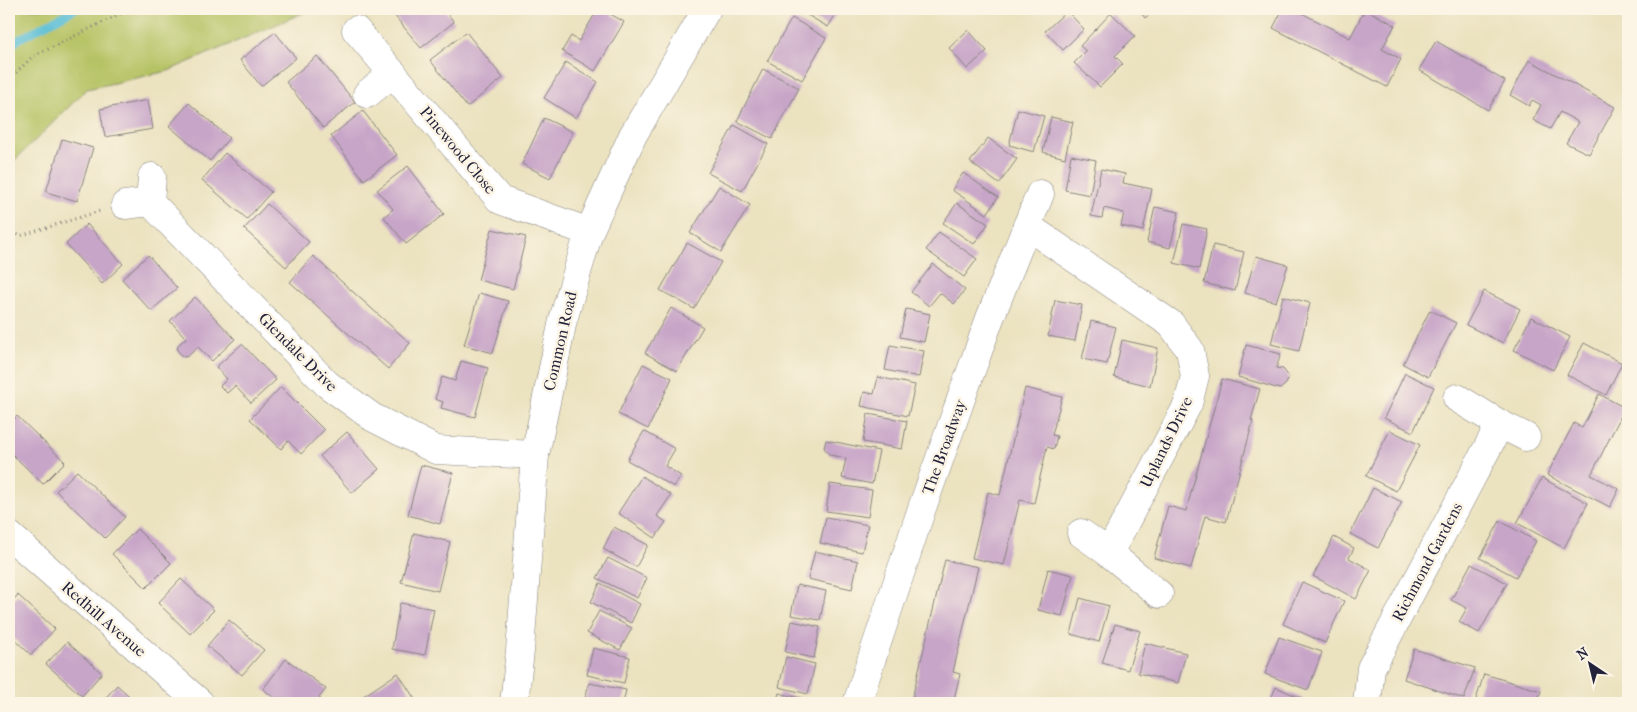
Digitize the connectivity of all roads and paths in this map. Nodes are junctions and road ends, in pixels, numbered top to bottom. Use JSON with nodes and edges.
{"nodes":[{"id":1,"x":130,"y":9,"type":"edge"},
{"id":2,"x":707,"y":9,"type":"edge"},
{"id":3,"x":356,"y":30,"type":"dead end"},
{"id":4,"x":393,"y":73,"type":"junction"},
{"id":5,"x":9,"y":80,"type":"edge"},
{"id":6,"x":367,"y":94,"type":"dead end"},
{"id":7,"x":1040,"y":194,"type":"dead end"},
{"id":8,"x":132,"y":198,"type":"joint"},
{"id":9,"x":1027,"y":226,"type":"junction"},
{"id":10,"x":9,"y":229,"type":"edge"},
{"id":11,"x":589,"y":232,"type":"junction"},
{"id":12,"x":1457,"y":398,"type":"dead end"},
{"id":13,"x":1500,"y":424,"type":"junction"},
{"id":14,"x":1526,"y":437,"type":"dead end"},
{"id":15,"x":535,"y":455,"type":"junction"},
{"id":16,"x":1081,"y":533,"type":"dead end"},
{"id":17,"x":9,"y":535,"type":"edge"},
{"id":18,"x":1109,"y":553,"type":"junction"},
{"id":19,"x":1159,"y":594,"type":"dead end"},
{"id":20,"x":200,"y":703,"type":"edge"},
{"id":21,"x":514,"y":703,"type":"edge"},
{"id":22,"x":857,"y":703,"type":"edge"},
{"id":23,"x":1367,"y":703,"type":"edge"}],
"edges":[{"from":1,"to":5,"type":"path"},
{"from":2,"to":11,"type":"street","name":"Common Road"},
{"from":3,"to":4,"type":"street","name":"Pinewood Close"},
{"from":4,"to":6,"type":"street"},
{"from":4,"to":11,"type":"street","name":"Pinewood Close"},
{"from":7,"to":9,"type":"street","name":"The Broadway"},
{"from":8,"to":10,"type":"path"},
{"from":8,"to":15,"type":"street","name":"Glendale Drive"},
{"from":9,"to":18,"type":"street","name":"Uplands Drive"},
{"from":9,"to":22,"type":"street","name":"The Broadway"},
{"from":11,"to":15,"type":"street","name":"Common Road"},
{"from":12,"to":13,"type":"street"},
{"from":13,"to":14,"type":"street"},
{"from":13,"to":23,"type":"street","name":"Richmond Gardens"},
{"from":15,"to":21,"type":"street","name":"Common Road"},
{"from":16,"to":18,"type":"street"},
{"from":17,"to":20,"type":"street","name":"Redhill Avenue"},
{"from":18,"to":19,"type":"street"}]}
